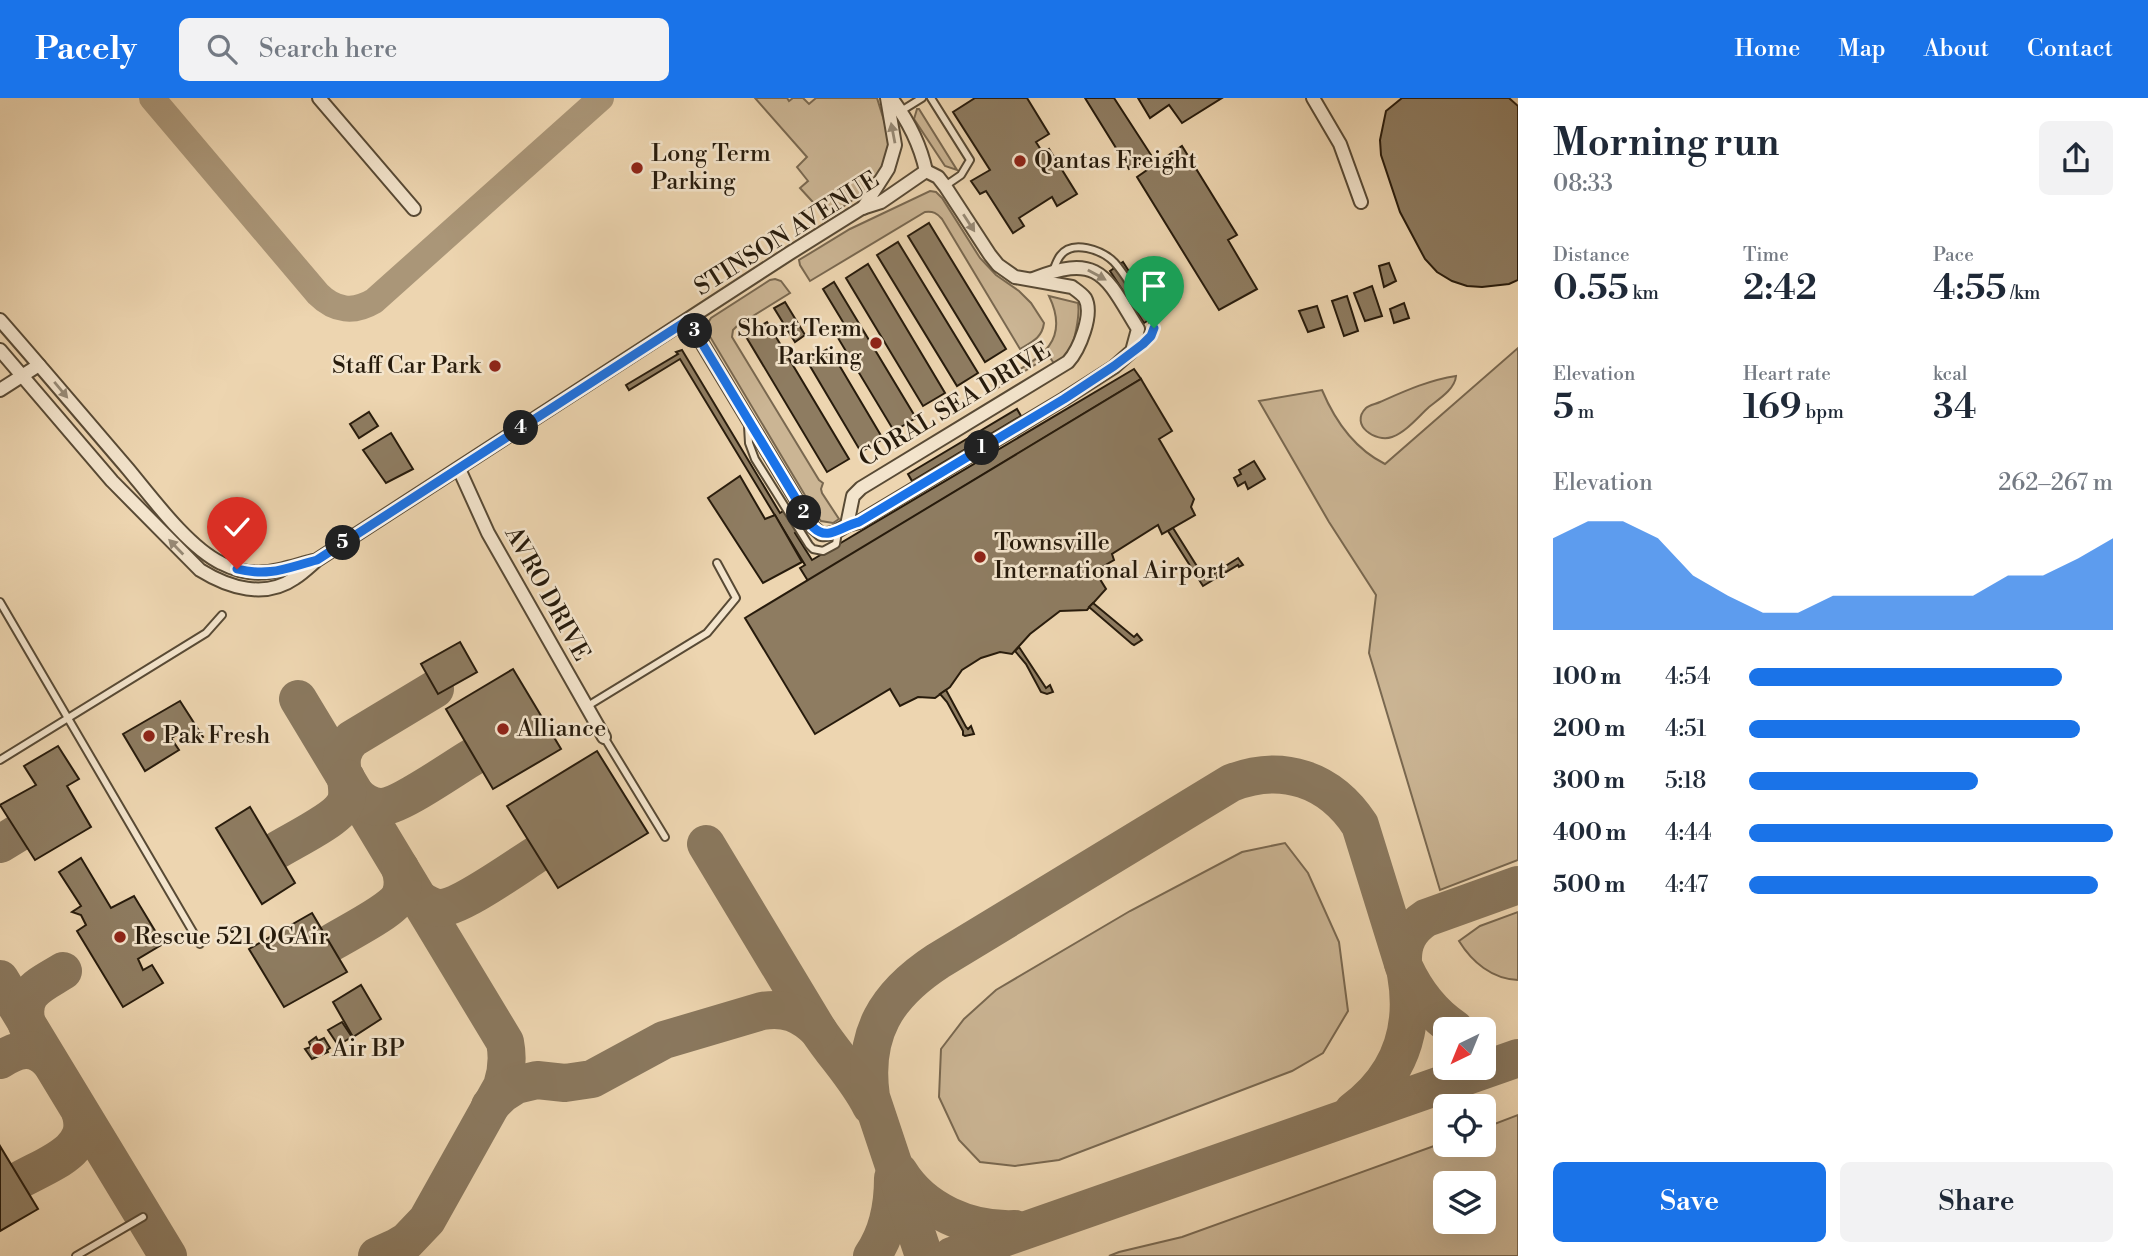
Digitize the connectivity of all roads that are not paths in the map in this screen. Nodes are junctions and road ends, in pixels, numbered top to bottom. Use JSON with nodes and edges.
{"nodes":[{"id":1,"x":319,"y":98,"type":"edge"},
{"id":2,"x":889,"y":98,"type":"edge"},
{"id":3,"x":922,"y":98,"type":"edge"},
{"id":4,"x":931,"y":98,"type":"edge"},
{"id":5,"x":1313,"y":98,"type":"edge"},
{"id":6,"x":901,"y":111,"type":"junction"},
{"id":7,"x":926,"y":171,"type":"junction"},
{"id":8,"x":946,"y":186,"type":"junction"},
{"id":9,"x":1361,"y":202,"type":"dead end"},
{"id":10,"x":862,"y":208,"type":"junction"},
{"id":11,"x":414,"y":209,"type":"dead end"},
{"id":12,"x":1053,"y":271,"type":"junction"},
{"id":13,"x":1033,"y":279,"type":"junction"},
{"id":14,"x":0,"y":320,"type":"edge"},
{"id":15,"x":688,"y":320,"type":"junction"},
{"id":16,"x":0,"y":350,"type":"edge"},
{"id":17,"x":1132,"y":351,"type":"junction"},
{"id":18,"x":40,"y":365,"type":"junction"},
{"id":19,"x":23,"y":376,"type":"junction"},
{"id":20,"x":0,"y":390,"type":"edge"},
{"id":21,"x":458,"y":469,"type":"junction"},
{"id":22,"x":843,"y":527,"type":"junction"},
{"id":23,"x":317,"y":560,"type":"junction"},
{"id":24,"x":717,"y":563,"type":"dead end"},
{"id":25,"x":0,"y":602,"type":"edge"},
{"id":26,"x":222,"y":615,"type":"dead end"},
{"id":27,"x":586,"y":706,"type":"junction"},
{"id":28,"x":69,"y":719,"type":"junction"},
{"id":29,"x":604,"y":737,"type":"joint"},
{"id":30,"x":0,"y":760,"type":"edge"},
{"id":31,"x":665,"y":837,"type":"dead end"},
{"id":32,"x":200,"y":944,"type":"dead end"},
{"id":33,"x":143,"y":1217,"type":"dead end"},
{"id":34,"x":76,"y":1256,"type":"edge"}],
"edges":[{"from":1,"to":11,"type":"street"},
{"from":2,"to":6,"type":"street"},
{"from":10,"to":2,"type":"street","one_way":true},
{"from":3,"to":6,"type":"lane"},
{"from":4,"to":8,"type":"lane"},
{"from":5,"to":9,"type":"street"},
{"from":6,"to":7,"type":"street"},
{"from":7,"to":8,"type":"street","name":"CORAL SEA DRIVE"},
{"from":7,"to":10,"type":"street","name":"STINSON AVENUE"},
{"from":8,"to":13,"type":"street","name":"CORAL SEA DRIVE","one_way":true},
{"from":10,"to":15,"type":"street","name":"STINSON AVENUE"},
{"from":12,"to":13,"type":"street"},
{"from":12,"to":17,"type":"street","one_way":true},
{"from":12,"to":17,"type":"lane"},
{"from":13,"to":22,"type":"street","name":"CORAL SEA DRIVE"},
{"from":14,"to":18,"type":"street"},
{"from":15,"to":21,"type":"street","name":"STINSON AVENUE"},
{"from":15,"to":22,"type":"street"},
{"from":16,"to":19,"type":"street"},
{"from":17,"to":22,"type":"street"},
{"from":18,"to":19,"type":"street"},
{"from":18,"to":23,"type":"street","one_way":true},
{"from":19,"to":20,"type":"street"},
{"from":23,"to":19,"type":"street","one_way":true},
{"from":21,"to":23,"type":"street","name":"STINSON AVENUE"},
{"from":21,"to":27,"type":"street","name":"AVRO DRIVE"},
{"from":24,"to":27,"type":"lane"},
{"from":25,"to":28,"type":"lane"},
{"from":26,"to":28,"type":"lane"},
{"from":27,"to":29,"type":"street","name":"AVRO DRIVE"},
{"from":28,"to":30,"type":"lane"},
{"from":28,"to":32,"type":"lane"},
{"from":29,"to":31,"type":"lane"},
{"from":33,"to":34,"type":"lane"}]}
